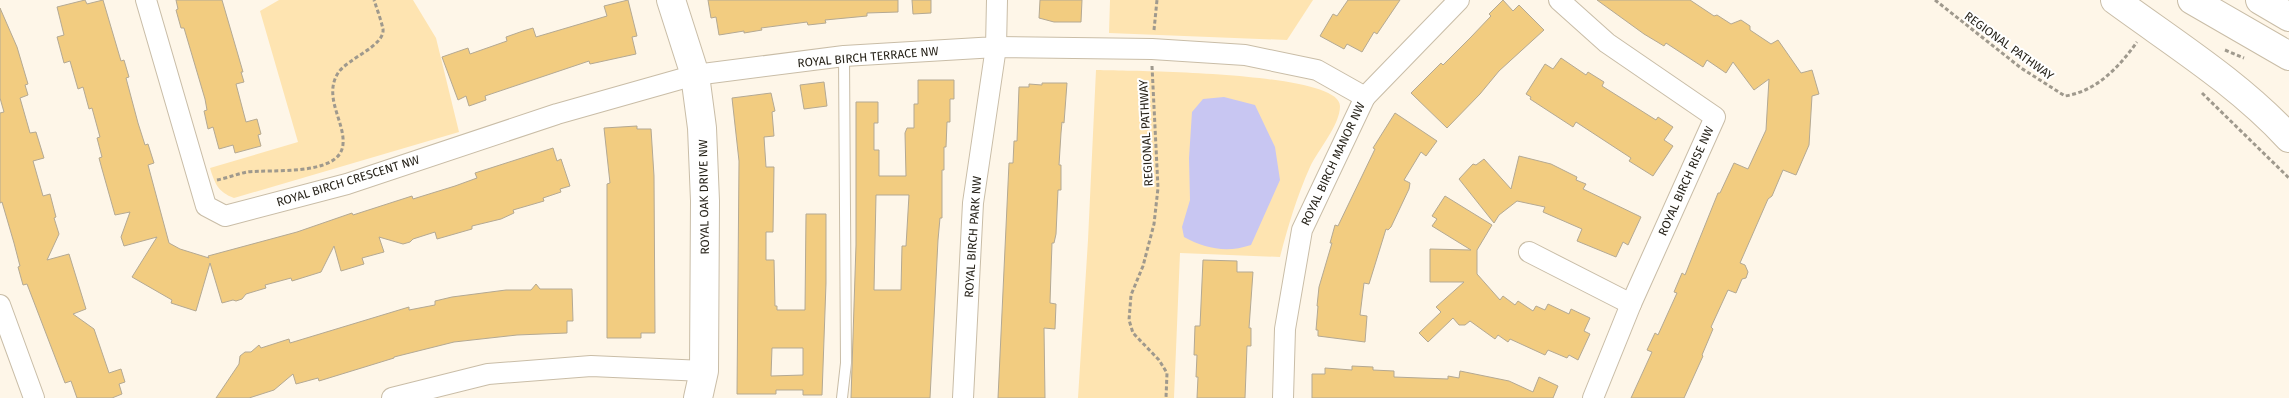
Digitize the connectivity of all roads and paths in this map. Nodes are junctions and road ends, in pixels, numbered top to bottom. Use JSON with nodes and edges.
{"nodes":[{"id":1,"x":146,"y":0,"type":"edge"},
{"id":2,"x":374,"y":0,"type":"edge"},
{"id":3,"x":671,"y":0,"type":"edge"},
{"id":4,"x":997,"y":0,"type":"edge"},
{"id":5,"x":1156,"y":0,"type":"edge"},
{"id":6,"x":1459,"y":0,"type":"edge"},
{"id":7,"x":1559,"y":0,"type":"edge"},
{"id":8,"x":1935,"y":0,"type":"edge"},
{"id":9,"x":2115,"y":0,"type":"edge"},
{"id":10,"x":2192,"y":0,"type":"edge"},
{"id":11,"x":2260,"y":0,"type":"edge"},
{"id":12,"x":2289,"y":17,"type":"edge"},
{"id":13,"x":2142,"y":35,"type":"dead end"},
{"id":14,"x":996,"y":47,"type":"junction"},
{"id":15,"x":1152,"y":49,"type":"junction"},
{"id":16,"x":844,"y":56,"type":"junction"},
{"id":17,"x":2289,"y":56,"type":"edge"},
{"id":18,"x":695,"y":75,"type":"junction"},
{"id":19,"x":2198,"y":89,"type":"dead end"},
{"id":20,"x":1365,"y":97,"type":"junction"},
{"id":21,"x":2289,"y":138,"type":"edge"},
{"id":22,"x":2289,"y":178,"type":"edge"},
{"id":23,"x":200,"y":185,"type":"junction"},
{"id":24,"x":1529,"y":252,"type":"dead end"},
{"id":25,"x":1631,"y":304,"type":"junction"},
{"id":26,"x":0,"y":305,"type":"edge"},
{"id":27,"x":704,"y":371,"type":"junction"},
{"id":28,"x":401,"y":396,"type":"edge"},
{"id":29,"x":34,"y":398,"type":"edge"},
{"id":30,"x":698,"y":398,"type":"edge"},
{"id":31,"x":842,"y":398,"type":"edge"},
{"id":32,"x":963,"y":398,"type":"edge"},
{"id":33,"x":1166,"y":398,"type":"edge"},
{"id":34,"x":1283,"y":398,"type":"edge"},
{"id":35,"x":1593,"y":398,"type":"edge"}],
"edges":[{"from":1,"to":23,"type":"street","name":"ROYAL BIRCH CRESCENT NW"},
{"from":2,"to":23,"type":"path"},
{"from":3,"to":18,"type":"main road","name":"ROYAL OAK DRIVE NW"},
{"from":4,"to":14,"type":"street"},
{"from":5,"to":15,"type":"path","name":"REGIONAL PATHWAY"},
{"from":6,"to":20,"type":"street"},
{"from":7,"to":25,"type":"street","name":"ROYAL BIRCH RISE NW"},
{"from":8,"to":13,"type":"path","name":"REGIONAL PATHWAY"},
{"from":9,"to":21,"type":"main road"},
{"from":10,"to":17,"type":"main road"},
{"from":11,"to":12,"type":"main road"},
{"from":14,"to":15,"type":"street","name":"ROYAL BIRCH MANOR NW"},
{"from":14,"to":16,"type":"street","name":"ROYAL BIRCH TERRACE NW"},
{"from":14,"to":32,"type":"street","name":"ROYAL BIRCH PARK NW"},
{"from":15,"to":20,"type":"street","name":"ROYAL BIRCH MANOR NW"},
{"from":15,"to":33,"type":"path","name":"REGIONAL PATHWAY"},
{"from":16,"to":18,"type":"street","name":"ROYAL BIRCH TERRACE NW"},
{"from":16,"to":31,"type":"lane"},
{"from":18,"to":23,"type":"street","name":"ROYAL BIRCH CRESCENT NW"},
{"from":18,"to":27,"type":"main road","name":"ROYAL OAK DRIVE NW"},
{"from":19,"to":22,"type":"path"},
{"from":20,"to":34,"type":"street","name":"ROYAL BIRCH MANOR NW"},
{"from":24,"to":25,"type":"street"},
{"from":25,"to":35,"type":"street","name":"ROYAL BIRCH RISE NW"},
{"from":26,"to":29,"type":"street"},
{"from":27,"to":28,"type":"street"},
{"from":27,"to":30,"type":"main road","name":"ROYAL OAK DRIVE NW"}]}
